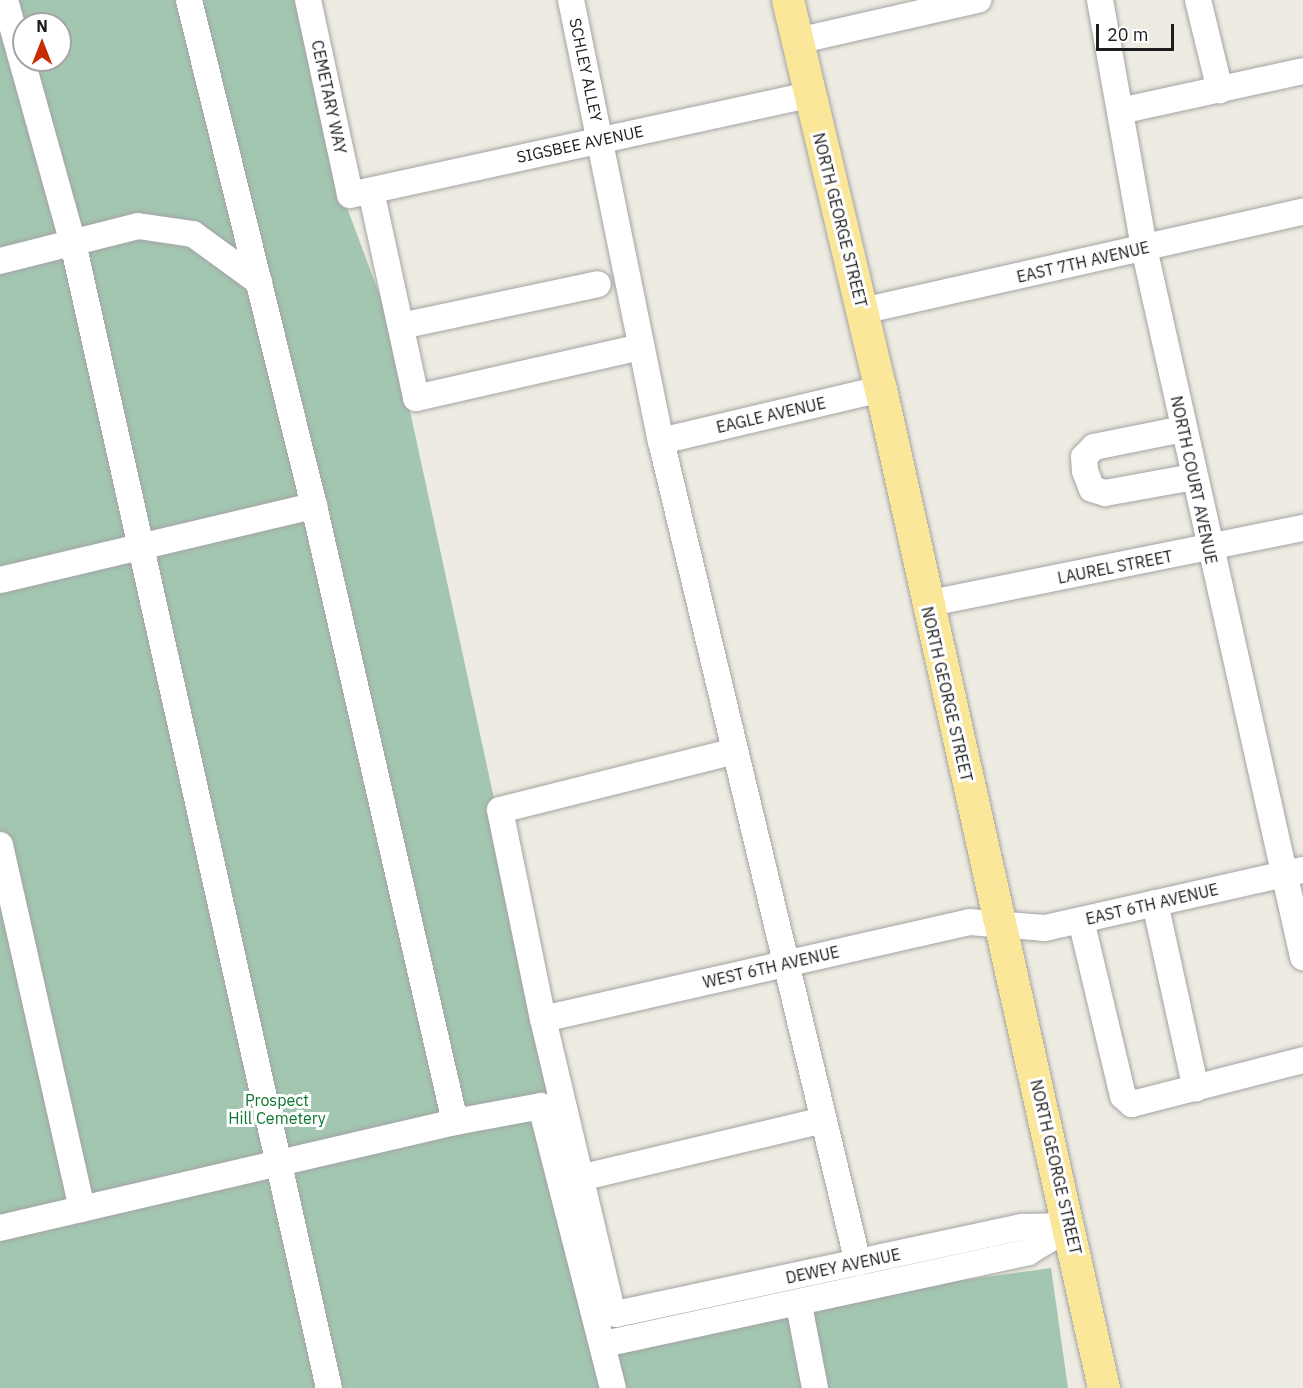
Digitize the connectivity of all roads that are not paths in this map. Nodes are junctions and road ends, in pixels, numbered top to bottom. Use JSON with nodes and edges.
{"nodes":[{"id":1,"x":5,"y":0,"type":"edge"},
{"id":2,"x":189,"y":0,"type":"edge"},
{"id":3,"x":308,"y":0,"type":"edge"},
{"id":4,"x":571,"y":0,"type":"edge"},
{"id":5,"x":788,"y":0,"type":"edge"},
{"id":6,"x":978,"y":0,"type":"edge"},
{"id":7,"x":1100,"y":0,"type":"edge"},
{"id":8,"x":1198,"y":0,"type":"edge"},
{"id":9,"x":797,"y":40,"type":"junction"},
{"id":10,"x":1303,"y":71,"type":"edge"},
{"id":11,"x":1220,"y":90,"type":"junction"},
{"id":12,"x":810,"y":94,"type":"junction"},
{"id":13,"x":1120,"y":111,"type":"junction"},
{"id":14,"x":602,"y":139,"type":"junction"},
{"id":15,"x":361,"y":193,"type":"junction"},
{"id":16,"x":1303,"y":212,"type":"edge"},
{"id":17,"x":73,"y":243,"type":"junction"},
{"id":18,"x":1144,"y":248,"type":"junction"},
{"id":19,"x":0,"y":261,"type":"edge"},
{"id":20,"x":259,"y":282,"type":"junction"},
{"id":21,"x":598,"y":284,"type":"dead end"},
{"id":22,"x":862,"y":311,"type":"junction"},
{"id":23,"x":401,"y":326,"type":"junction"},
{"id":24,"x":641,"y":347,"type":"junction"},
{"id":25,"x":881,"y":389,"type":"junction"},
{"id":26,"x":1183,"y":429,"type":"junction"},
{"id":27,"x":661,"y":441,"type":"junction"},
{"id":28,"x":1193,"y":477,"type":"junction"},
{"id":29,"x":314,"y":506,"type":"junction"},
{"id":30,"x":1303,"y":528,"type":"edge"},
{"id":31,"x":138,"y":548,"type":"junction"},
{"id":32,"x":1209,"y":548,"type":"junction"},
{"id":33,"x":0,"y":580,"type":"edge"},
{"id":34,"x":926,"y":604,"type":"junction"},
{"id":35,"x":735,"y":752,"type":"junction"},
{"id":36,"x":0,"y":845,"type":"edge"},
{"id":37,"x":1293,"y":872,"type":"edge"},
{"id":38,"x":1155,"y":903,"type":"junction"},
{"id":39,"x":1081,"y":920,"type":"junction"},
{"id":40,"x":999,"y":924,"type":"junction"},
{"id":41,"x":1303,"y":957,"type":"edge"},
{"id":42,"x":786,"y":964,"type":"junction"},
{"id":43,"x":543,"y":1019,"type":"junction"},
{"id":44,"x":1303,"y":1060,"type":"edge"},
{"id":45,"x":1196,"y":1089,"type":"junction"},
{"id":46,"x":823,"y":1120,"type":"junction"},
{"id":47,"x":454,"y":1122,"type":"junction"},
{"id":48,"x":276,"y":1164,"type":"junction"},
{"id":49,"x":580,"y":1178,"type":"junction"},
{"id":50,"x":82,"y":1209,"type":"junction"},
{"id":51,"x":1070,"y":1226,"type":"junction"},
{"id":52,"x":0,"y":1228,"type":"edge"},
{"id":53,"x":858,"y":1263,"type":"junction"},
{"id":54,"x":799,"y":1305,"type":"junction"},
{"id":55,"x":604,"y":1344,"type":"junction"},
{"id":56,"x":328,"y":1388,"type":"edge"},
{"id":57,"x":613,"y":1388,"type":"edge"},
{"id":58,"x":815,"y":1388,"type":"edge"},
{"id":59,"x":1104,"y":1388,"type":"edge"}],
"edges":[{"from":1,"to":17,"type":"street"},
{"from":2,"to":20,"type":"street"},
{"from":3,"to":15,"type":"street","name":"CEMETARY WAY"},
{"from":4,"to":14,"type":"street","name":"SCHLEY ALLEY"},
{"from":5,"to":9,"type":"main road","name":"NORTH GEORGE STREET"},
{"from":6,"to":9,"type":"street"},
{"from":7,"to":13,"type":"street","name":"NORTH COURT AVENUE"},
{"from":8,"to":11,"type":"street"},
{"from":9,"to":12,"type":"main road","name":"NORTH GEORGE STREET"},
{"from":10,"to":11,"type":"street"},
{"from":11,"to":13,"type":"street"},
{"from":12,"to":14,"type":"street","name":"SIGSBEE AVENUE"},
{"from":12,"to":22,"type":"main road","name":"NORTH GEORGE STREET"},
{"from":13,"to":18,"type":"street","name":"NORTH COURT AVENUE"},
{"from":14,"to":15,"type":"street","name":"SIGSBEE AVENUE"},
{"from":14,"to":24,"type":"street","name":"SCHLEY ALLEY"},
{"from":15,"to":23,"type":"street","name":"CEMETARY WAY"},
{"from":16,"to":18,"type":"street","name":"EAST 7TH AVENUE"},
{"from":17,"to":19,"type":"street"},
{"from":17,"to":20,"type":"street"},
{"from":17,"to":31,"type":"street"},
{"from":18,"to":22,"type":"street","name":"EAST 7TH AVENUE"},
{"from":18,"to":26,"type":"street","name":"NORTH COURT AVENUE"},
{"from":20,"to":29,"type":"street"},
{"from":21,"to":23,"type":"street"},
{"from":22,"to":25,"type":"main road","name":"NORTH GEORGE STREET"},
{"from":23,"to":24,"type":"street","name":"CEMETARY WAY"},
{"from":24,"to":27,"type":"street","name":"SCHLEY ALLEY"},
{"from":25,"to":27,"type":"street","name":"EAGLE AVENUE"},
{"from":25,"to":34,"type":"main road","name":"NORTH GEORGE STREET"},
{"from":26,"to":28,"type":"street","name":"NORTH COURT AVENUE"},
{"from":26,"to":28,"type":"street"},
{"from":27,"to":35,"type":"street","name":"SCHLEY ALLEY"},
{"from":28,"to":32,"type":"street","name":"NORTH COURT AVENUE"},
{"from":29,"to":31,"type":"street"},
{"from":29,"to":47,"type":"street"},
{"from":30,"to":32,"type":"street","name":"LAUREL STREET"},
{"from":31,"to":33,"type":"street"},
{"from":31,"to":48,"type":"street"},
{"from":32,"to":34,"type":"street","name":"LAUREL STREET"},
{"from":32,"to":37,"type":"street","name":"NORTH COURT AVENUE"},
{"from":34,"to":40,"type":"main road","name":"NORTH GEORGE STREET"},
{"from":35,"to":42,"type":"street","name":"SCHLEY ALLEY"},
{"from":35,"to":43,"type":"street"},
{"from":36,"to":50,"type":"street"},
{"from":37,"to":38,"type":"street","name":"EAST 6TH AVENUE"},
{"from":37,"to":41,"type":"street","name":"NORTH COURT AVENUE"},
{"from":38,"to":39,"type":"street","name":"EAST 6TH AVENUE"},
{"from":38,"to":45,"type":"street"},
{"from":39,"to":40,"type":"street","name":"EAST 6TH AVENUE"},
{"from":39,"to":45,"type":"street"},
{"from":40,"to":42,"type":"street","name":"WEST 6TH AVENUE"},
{"from":40,"to":51,"type":"main road","name":"NORTH GEORGE STREET"},
{"from":42,"to":43,"type":"street","name":"WEST 6TH AVENUE"},
{"from":42,"to":46,"type":"street","name":"SCHLEY ALLEY"},
{"from":43,"to":49,"type":"street"},
{"from":44,"to":45,"type":"street"},
{"from":46,"to":49,"type":"street"},
{"from":46,"to":53,"type":"street","name":"SCHLEY ALLEY"},
{"from":47,"to":48,"type":"street"},
{"from":47,"to":55,"type":"street"},
{"from":48,"to":50,"type":"street"},
{"from":48,"to":56,"type":"street"},
{"from":49,"to":53,"type":"street","name":"DEWEY AVENUE"},
{"from":50,"to":52,"type":"street"},
{"from":51,"to":53,"type":"street","name":"DEWEY AVENUE"},
{"from":51,"to":54,"type":"street"},
{"from":51,"to":59,"type":"main road","name":"NORTH GEORGE STREET"},
{"from":54,"to":55,"type":"street"},
{"from":54,"to":58,"type":"street"},
{"from":55,"to":57,"type":"street"}]}
